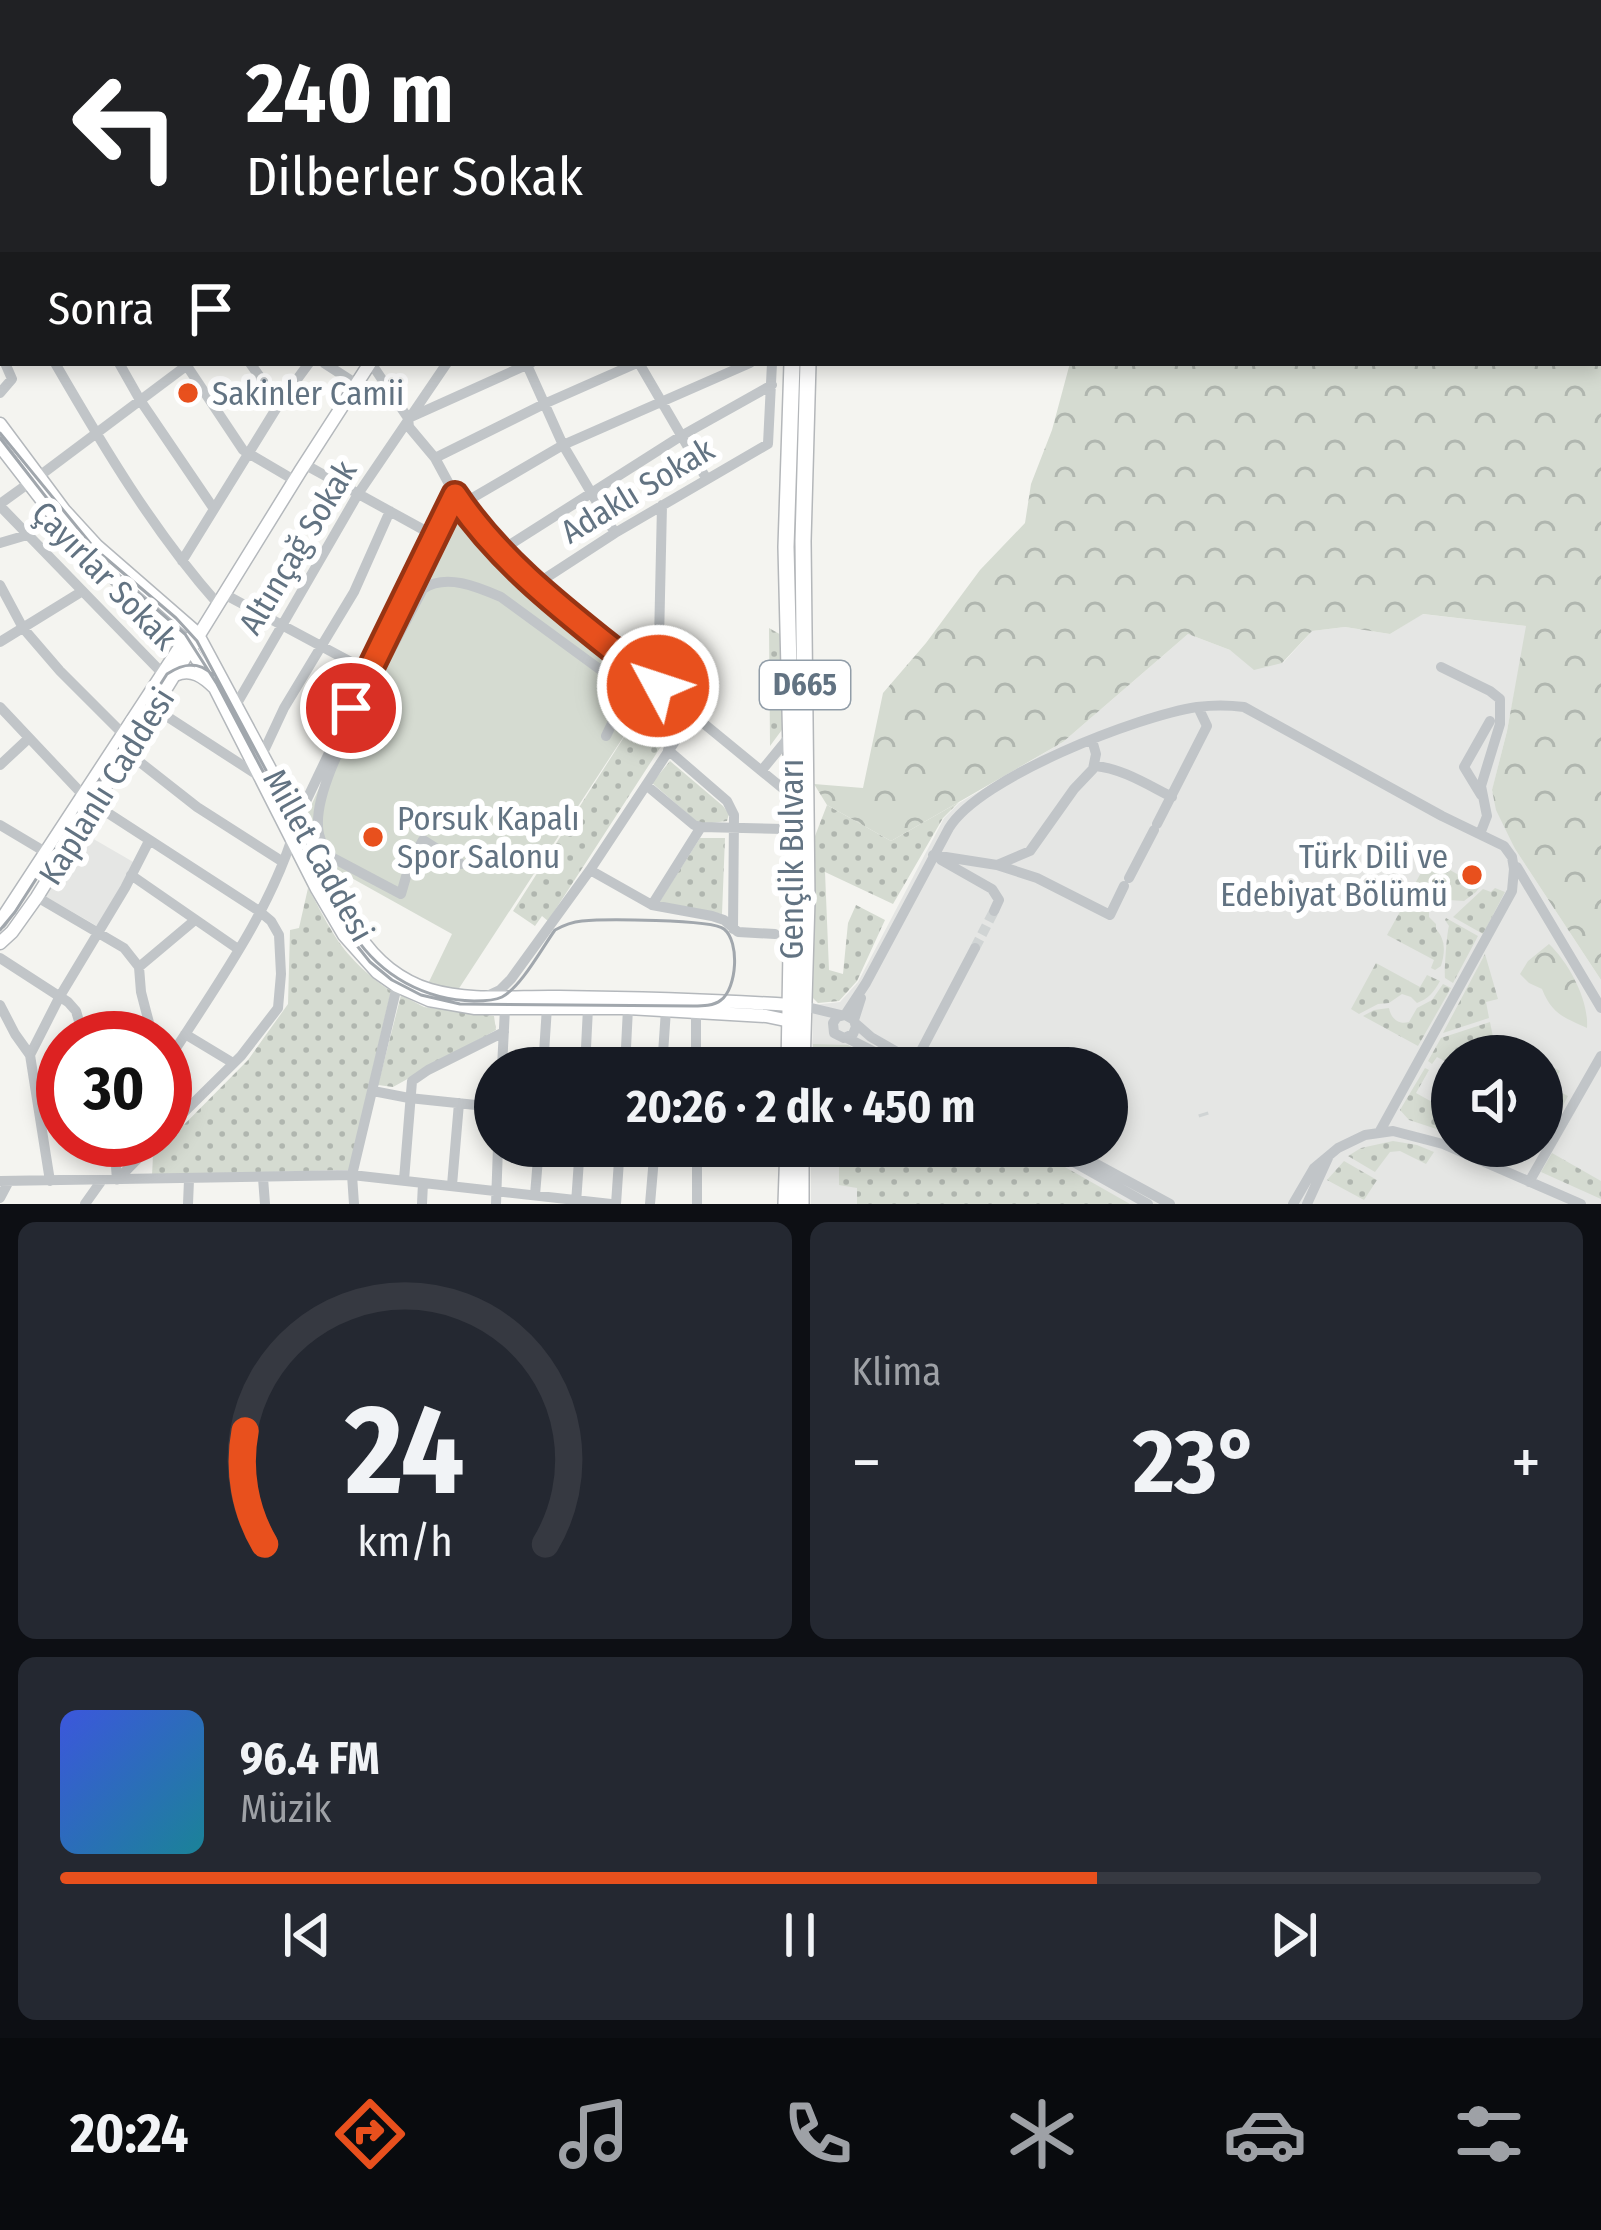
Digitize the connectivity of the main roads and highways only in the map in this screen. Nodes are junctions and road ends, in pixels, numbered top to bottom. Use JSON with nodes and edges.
{"nodes":[{"id":1,"x":368,"y":366,"type":"edge"},
{"id":2,"x":792,"y":366,"type":"edge"},
{"id":3,"x":808,"y":366,"type":"edge"},
{"id":4,"x":0,"y":424,"type":"edge"},
{"id":5,"x":0,"y":446,"type":"edge"},
{"id":6,"x":34,"y":480,"type":"junction"},
{"id":7,"x":196,"y":637,"type":"junction"},
{"id":8,"x":170,"y":677,"type":"junction"},
{"id":9,"x":215,"y":688,"type":"junction"},
{"id":10,"x":89,"y":800,"type":"junction"},
{"id":11,"x":6,"y":903,"type":"edge"},
{"id":12,"x":0,"y":922,"type":"edge"},
{"id":13,"x":0,"y":943,"type":"edge"},
{"id":14,"x":796,"y":1014,"type":"junction"},
{"id":15,"x":792,"y":1047,"type":"edge"},
{"id":16,"x":800,"y":1047,"type":"edge"},
{"id":17,"x":787,"y":1167,"type":"edge"},
{"id":18,"x":801,"y":1167,"type":"edge"},
{"id":19,"x":786,"y":1204,"type":"edge"},
{"id":20,"x":801,"y":1204,"type":"edge"}],
"edges":[{"from":1,"to":7,"type":"main road","name":"Kaplanlı Caddesi"},
{"from":2,"to":14,"type":"highway","name":"Gençlik Bulvarı","number":"D665"},
{"from":3,"to":14,"type":"highway","name":"Gençlik Bulvarı","number":"D665"},
{"from":4,"to":6,"type":"main road","name":"Millet Caddesi"},
{"from":5,"to":6,"type":"main road","name":"Millet Caddesi"},
{"from":6,"to":7,"type":"main road","name":"Millet Caddesi"},
{"from":7,"to":8,"type":"main road","name":"Kaplanlı Caddesi"},
{"from":7,"to":9,"type":"main road","name":"Millet Caddesi"},
{"from":7,"to":14,"type":"main road","name":"Millet Caddesi"},
{"from":8,"to":9,"type":"main road"},
{"from":8,"to":10,"type":"main road","name":"Kaplanlı Caddesi"},
{"from":8,"to":10,"type":"main road","name":"Kaplanlı Caddesi"},
{"from":9,"to":14,"type":"main road","name":"Millet Caddesi"},
{"from":10,"to":11,"type":"main road","name":"Kaplanlı Caddesi"},
{"from":10,"to":13,"type":"main road","name":"Kaplanlı Caddesi"},
{"from":11,"to":12,"type":"main road","name":"Kaplanlı Caddesi"},
{"from":14,"to":15,"type":"highway","name":"Gençlik Bulvarı","number":"D665"},
{"from":14,"to":16,"type":"highway","name":"Gençlik Bulvarı","number":"D665"},
{"from":17,"to":19,"type":"highway"},
{"from":18,"to":20,"type":"highway"}]}
